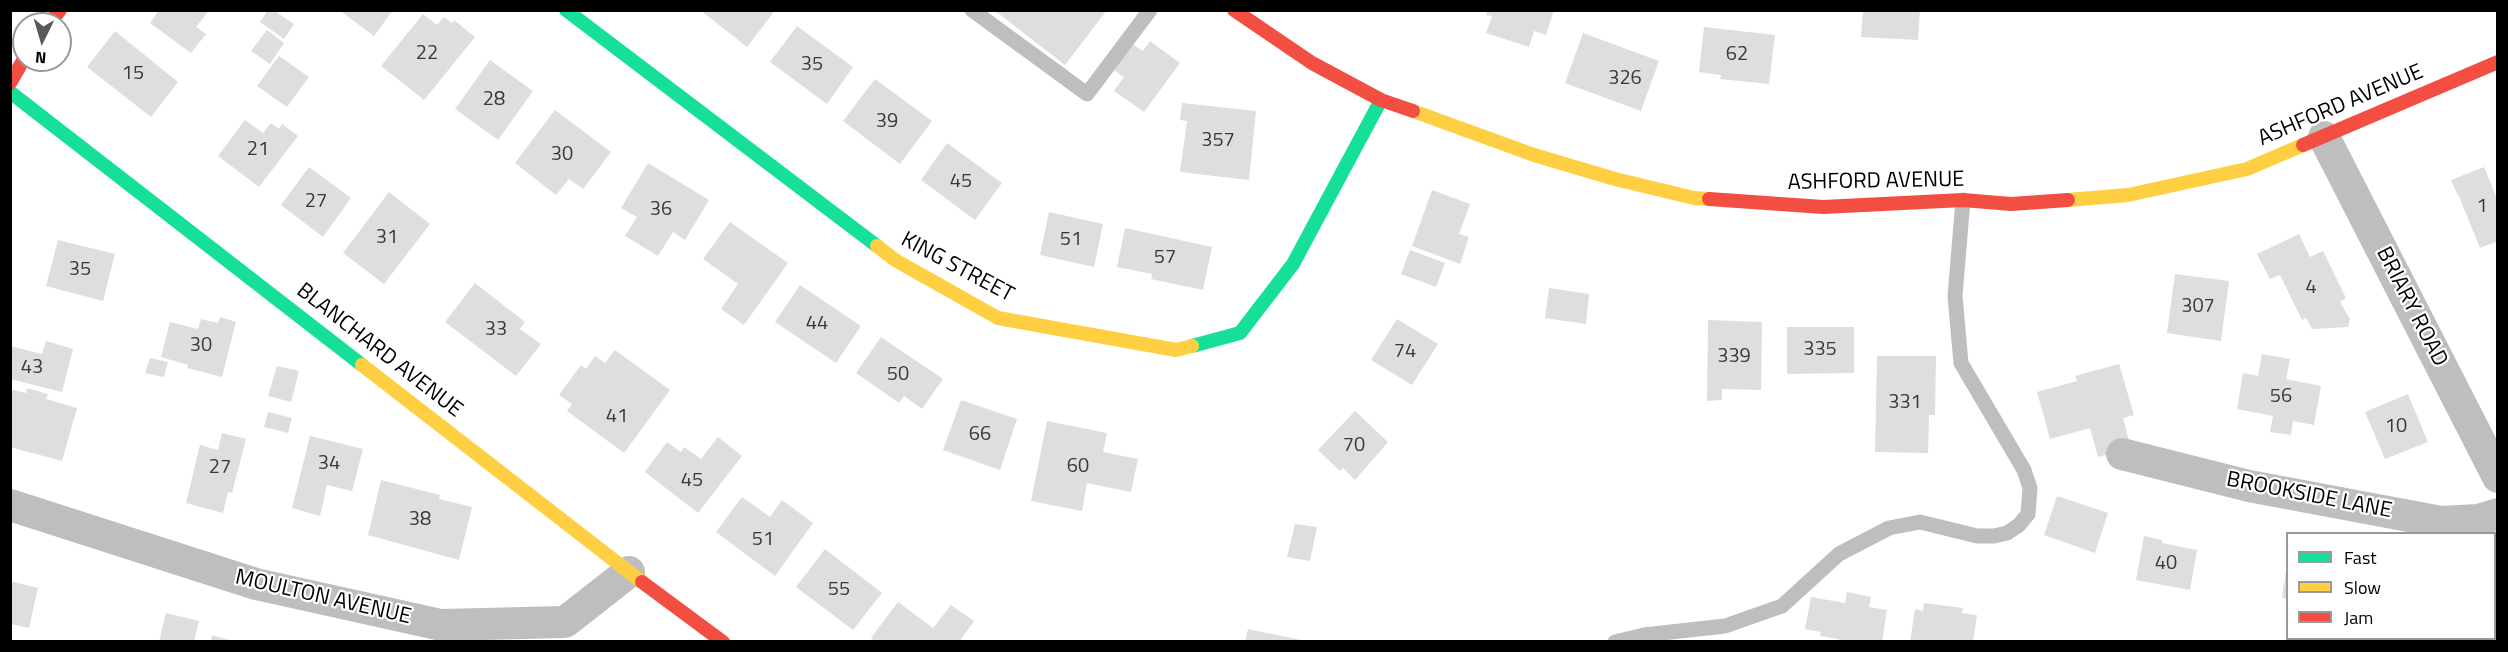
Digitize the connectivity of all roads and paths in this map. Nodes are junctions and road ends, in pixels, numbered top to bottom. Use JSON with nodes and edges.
{"nodes":[{"id":1,"x":566,"y":10,"type":"edge"},
{"id":2,"x":972,"y":10,"type":"edge"},
{"id":3,"x":1150,"y":10,"type":"edge"},
{"id":4,"x":1234,"y":10,"type":"edge"},
{"id":5,"x":2498,"y":62,"type":"edge"},
{"id":6,"x":10,"y":92,"type":"edge"},
{"id":7,"x":1381,"y":100,"type":"junction"},
{"id":8,"x":2324,"y":137,"type":"junction"},
{"id":9,"x":1964,"y":200,"type":"junction"},
{"id":10,"x":2122,"y":454,"type":"dead end"},
{"id":11,"x":2498,"y":477,"type":"edge"},
{"id":12,"x":10,"y":505,"type":"edge"},
{"id":13,"x":2498,"y":514,"type":"edge"},
{"id":14,"x":629,"y":572,"type":"junction"},
{"id":15,"x":723,"y":642,"type":"edge"},
{"id":16,"x":1615,"y":642,"type":"edge"}],
"edges":[{"from":1,"to":7,"type":"street","name":"KING STREET"},
{"from":2,"to":3,"type":"lane"},
{"from":4,"to":7,"type":"street","name":"ASHFORD AVENUE"},
{"from":5,"to":8,"type":"street","name":"ASHFORD AVENUE"},
{"from":6,"to":14,"type":"street","name":"BLANCHARD AVENUE"},
{"from":7,"to":9,"type":"street","name":"ASHFORD AVENUE"},
{"from":8,"to":9,"type":"street","name":"ASHFORD AVENUE"},
{"from":8,"to":11,"type":"street","name":"BRIARY ROAD"},
{"from":9,"to":16,"type":"lane"},
{"from":10,"to":13,"type":"street","name":"BROOKSIDE LANE"},
{"from":12,"to":14,"type":"street","name":"MOULTON AVENUE"},
{"from":14,"to":15,"type":"street","name":"BLANCHARD AVENUE"}]}
